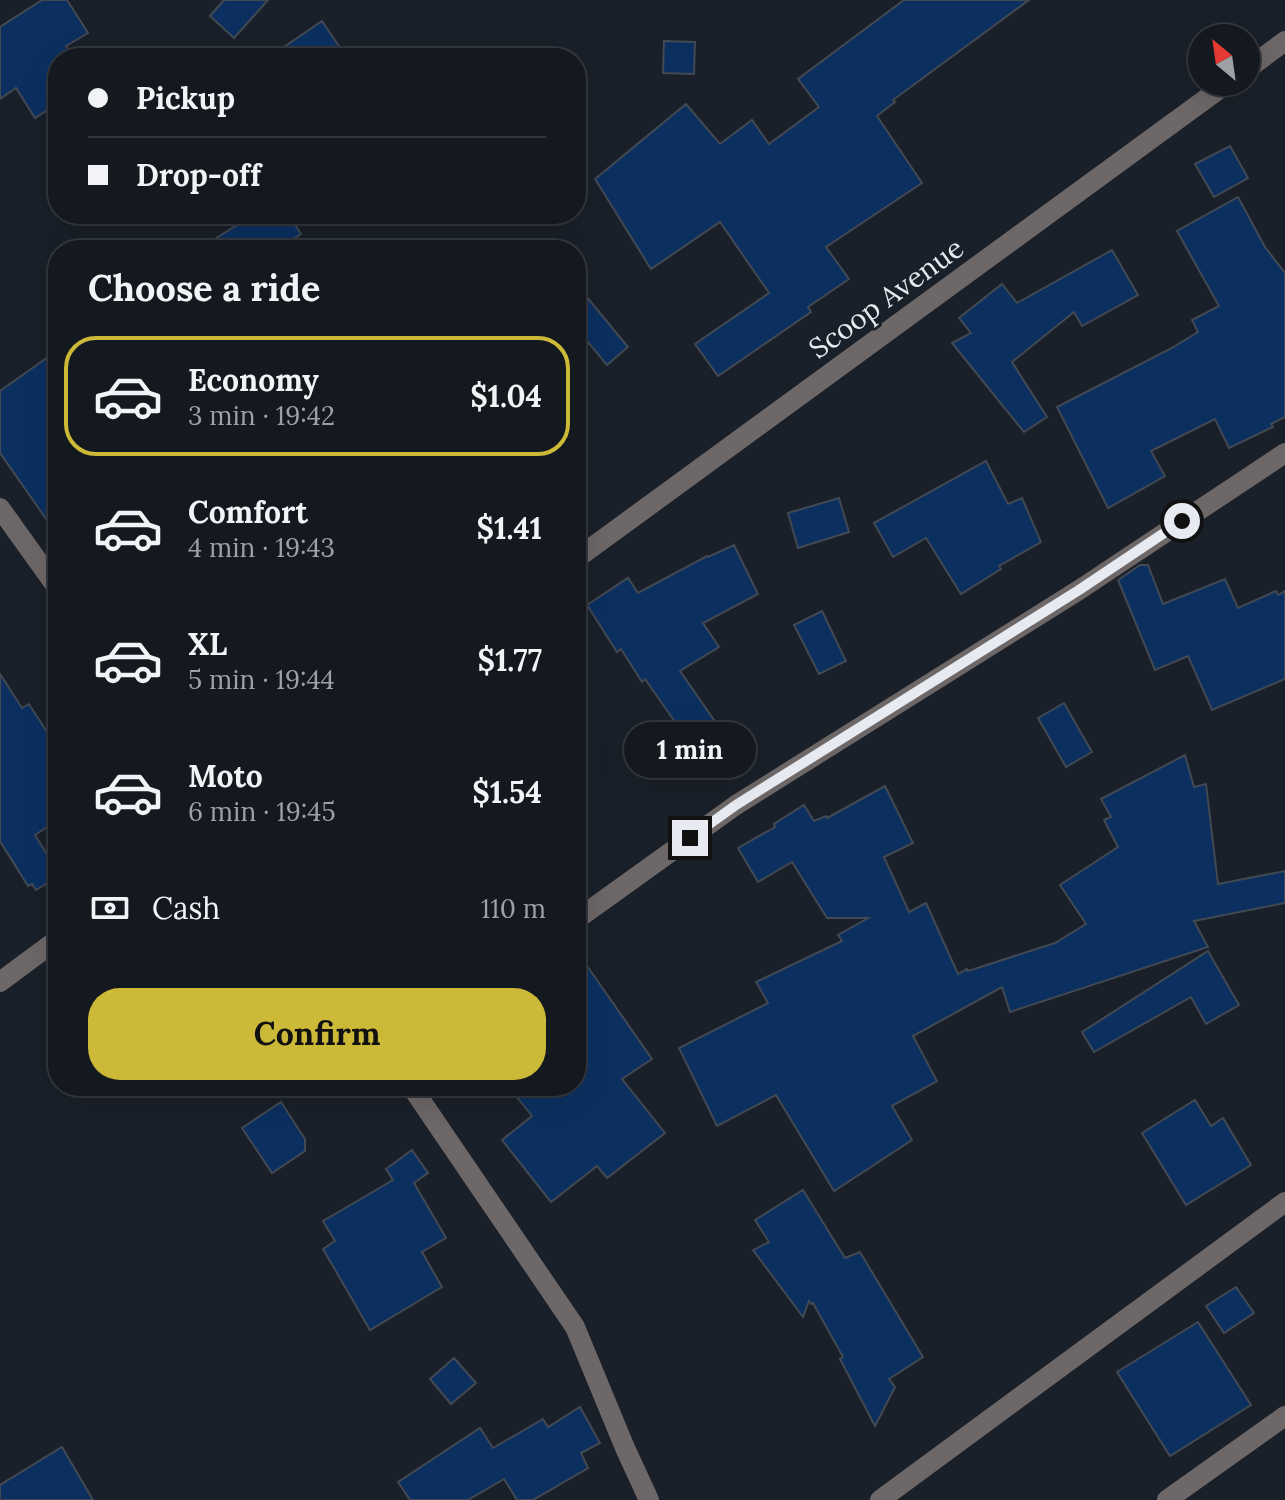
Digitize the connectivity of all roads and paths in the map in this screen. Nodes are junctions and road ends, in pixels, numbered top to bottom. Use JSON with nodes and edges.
{"nodes":[{"id":1,"x":1285,"y":41,"type":"edge"},
{"id":2,"x":1260,"y":60,"type":"edge"},
{"id":3,"x":1210,"y":96,"type":"edge"},
{"id":4,"x":1285,"y":453,"type":"edge"},
{"id":5,"x":0,"y":508,"type":"edge"},
{"id":6,"x":586,"y":552,"type":"edge"},
{"id":7,"x":48,"y":575,"type":"edge"},
{"id":8,"x":586,"y":913,"type":"edge"},
{"id":9,"x":48,"y":946,"type":"edge"},
{"id":10,"x":0,"y":982,"type":"edge"},
{"id":11,"x":418,"y":1096,"type":"edge"},
{"id":12,"x":1285,"y":1202,"type":"edge"},
{"id":13,"x":1285,"y":1416,"type":"edge"},
{"id":14,"x":649,"y":1500,"type":"edge"},
{"id":15,"x":880,"y":1500,"type":"edge"},
{"id":16,"x":1167,"y":1500,"type":"edge"}],
"edges":[{"from":1,"to":2,"type":"street"},
{"from":3,"to":6,"type":"street","name":"Scoop Avenue"},
{"from":4,"to":8,"type":"street"},
{"from":5,"to":7,"type":"street"},
{"from":9,"to":10,"type":"street"},
{"from":11,"to":14,"type":"street"},
{"from":12,"to":15,"type":"street"},
{"from":13,"to":16,"type":"street"}]}
